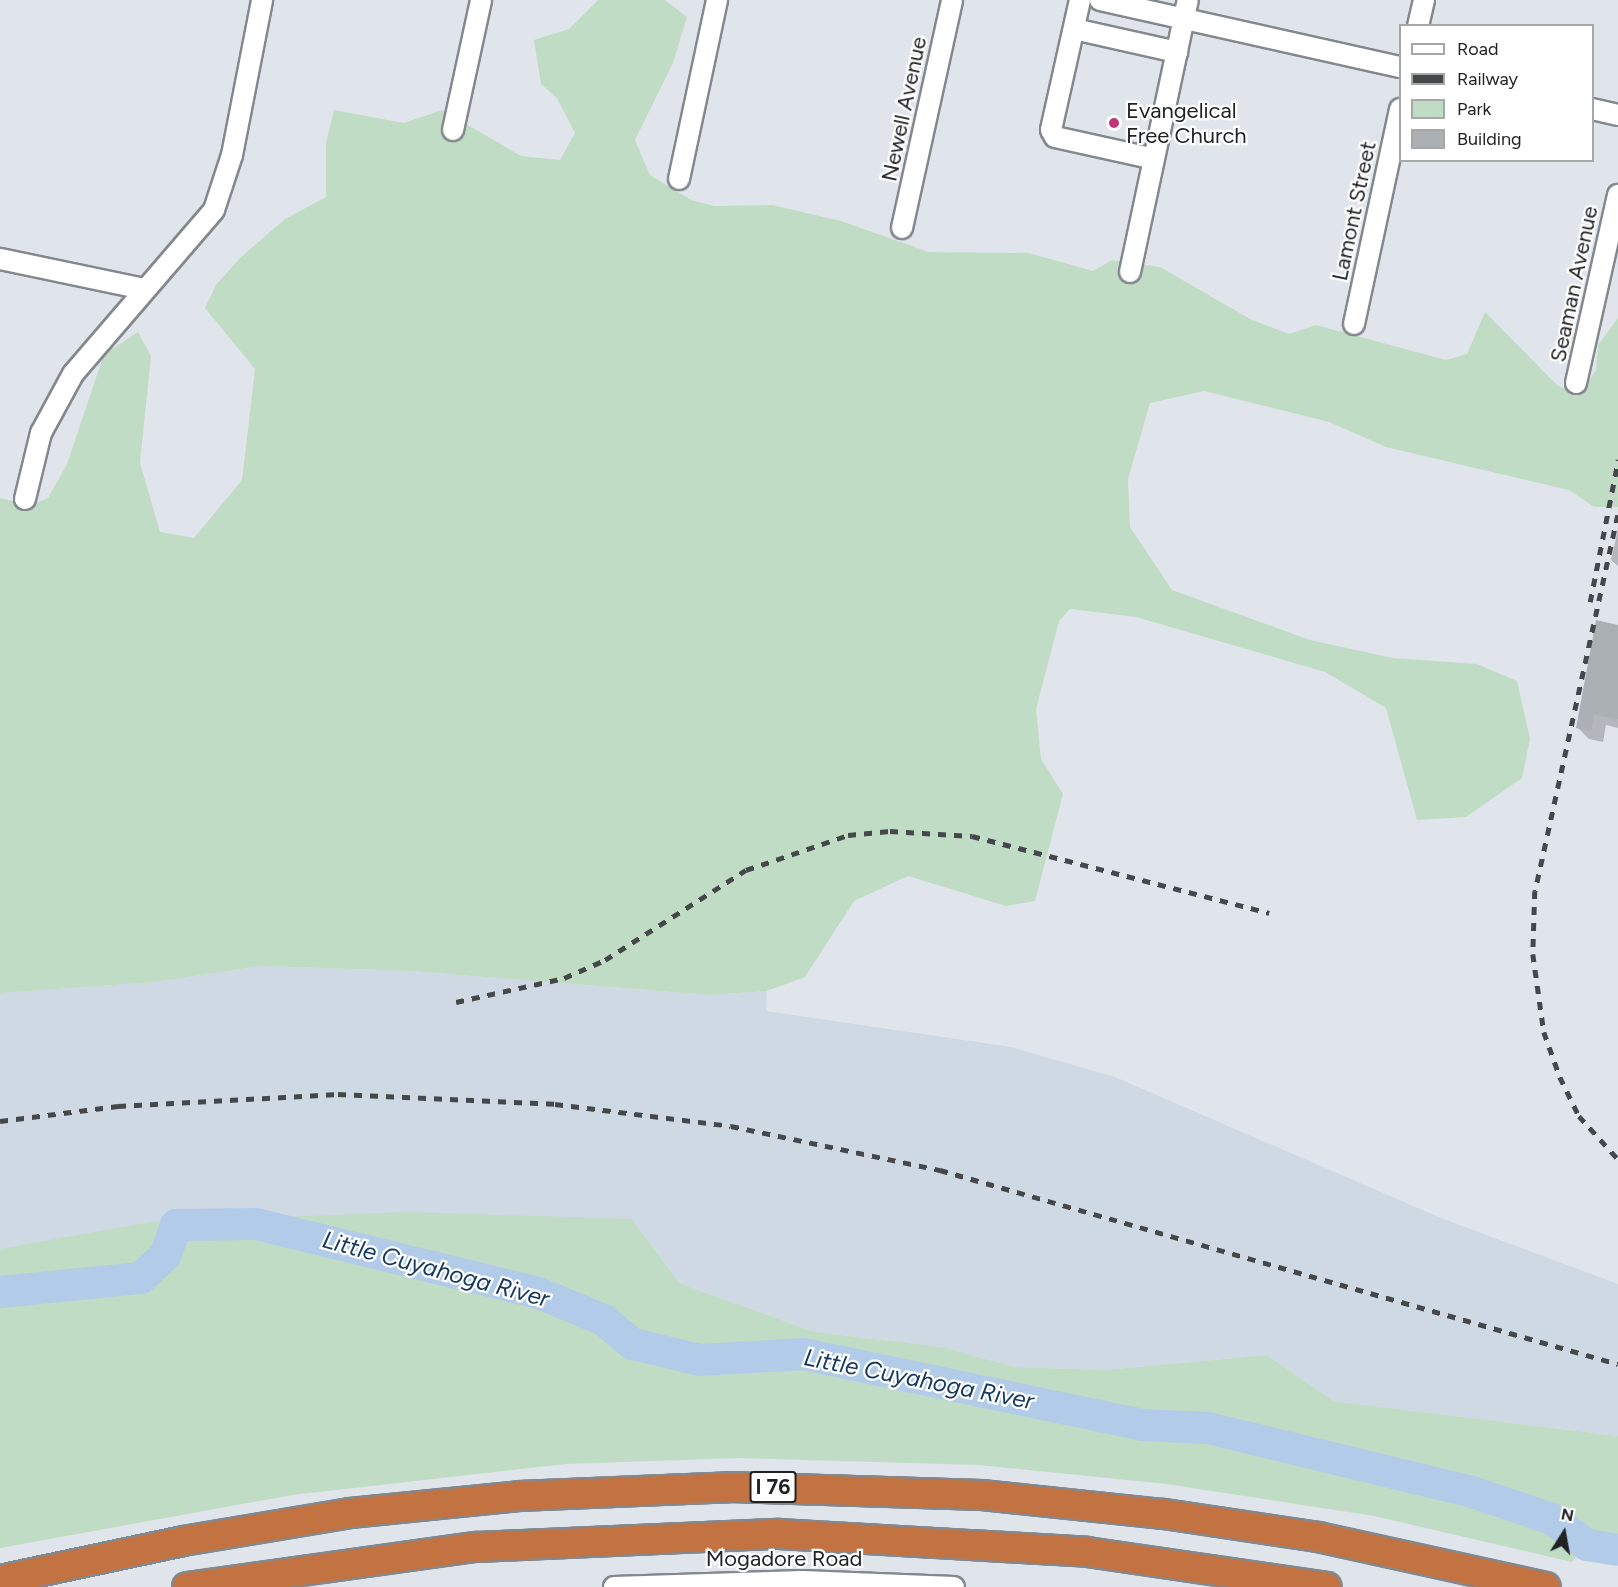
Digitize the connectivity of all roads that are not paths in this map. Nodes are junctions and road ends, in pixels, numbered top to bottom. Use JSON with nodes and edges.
{"nodes":[{"id":1,"x":262,"y":0,"type":"edge"},
{"id":2,"x":481,"y":0,"type":"edge"},
{"id":3,"x":717,"y":0,"type":"edge"},
{"id":4,"x":952,"y":0,"type":"edge"},
{"id":5,"x":1080,"y":0,"type":"edge"},
{"id":6,"x":1100,"y":0,"type":"edge"},
{"id":7,"x":1424,"y":0,"type":"edge"},
{"id":8,"x":1186,"y":9,"type":"edge"},
{"id":9,"x":1418,"y":24,"type":"edge"},
{"id":10,"x":1074,"y":29,"type":"junction"},
{"id":11,"x":1177,"y":52,"type":"junction"},
{"id":12,"x":1399,"y":66,"type":"edge"},
{"id":13,"x":1594,"y":109,"type":"edge"},
{"id":14,"x":1618,"y":115,"type":"edge"},
{"id":15,"x":1399,"y":118,"type":"edge"},
{"id":16,"x":453,"y":130,"type":"dead end"},
{"id":17,"x":1154,"y":159,"type":"junction"},
{"id":18,"x":679,"y":179,"type":"dead end"},
{"id":19,"x":1618,"y":195,"type":"edge"},
{"id":20,"x":902,"y":228,"type":"dead end"},
{"id":21,"x":0,"y":259,"type":"edge"},
{"id":22,"x":1130,"y":272,"type":"dead end"},
{"id":23,"x":143,"y":288,"type":"junction"},
{"id":24,"x":1354,"y":324,"type":"dead end"},
{"id":25,"x":1576,"y":383,"type":"dead end"},
{"id":26,"x":25,"y":500,"type":"dead end"},
{"id":27,"x":0,"y":1581,"type":"edge"},
{"id":28,"x":194,"y":1586,"type":"edge"},
{"id":29,"x":614,"y":1587,"type":"edge"},
{"id":30,"x":954,"y":1587,"type":"edge"},
{"id":31,"x":1326,"y":1587,"type":"edge"},
{"id":32,"x":1546,"y":1587,"type":"edge"}],
"edges":[{"from":1,"to":23,"type":"street"},
{"from":2,"to":16,"type":"street"},
{"from":3,"to":18,"type":"street"},
{"from":4,"to":20,"type":"street","name":"Newell Avenue"},
{"from":5,"to":10,"type":"street"},
{"from":6,"to":8,"type":"street"},
{"from":7,"to":9,"type":"street"},
{"from":8,"to":11,"type":"street"},
{"from":8,"to":12,"type":"street"},
{"from":10,"to":11,"type":"street"},
{"from":10,"to":17,"type":"street"},
{"from":11,"to":17,"type":"street"},
{"from":13,"to":14,"type":"street"},
{"from":15,"to":24,"type":"street","name":"Lamont Street"},
{"from":17,"to":22,"type":"street"},
{"from":19,"to":25,"type":"street","name":"Seaman Avenue"},
{"from":21,"to":23,"type":"street"},
{"from":23,"to":26,"type":"street"},
{"from":27,"to":32,"type":"highway","number":"I 76"},
{"from":28,"to":31,"type":"highway","number":"I 76"},
{"from":29,"to":30,"type":"street","name":"Mogadore Road"}]}
